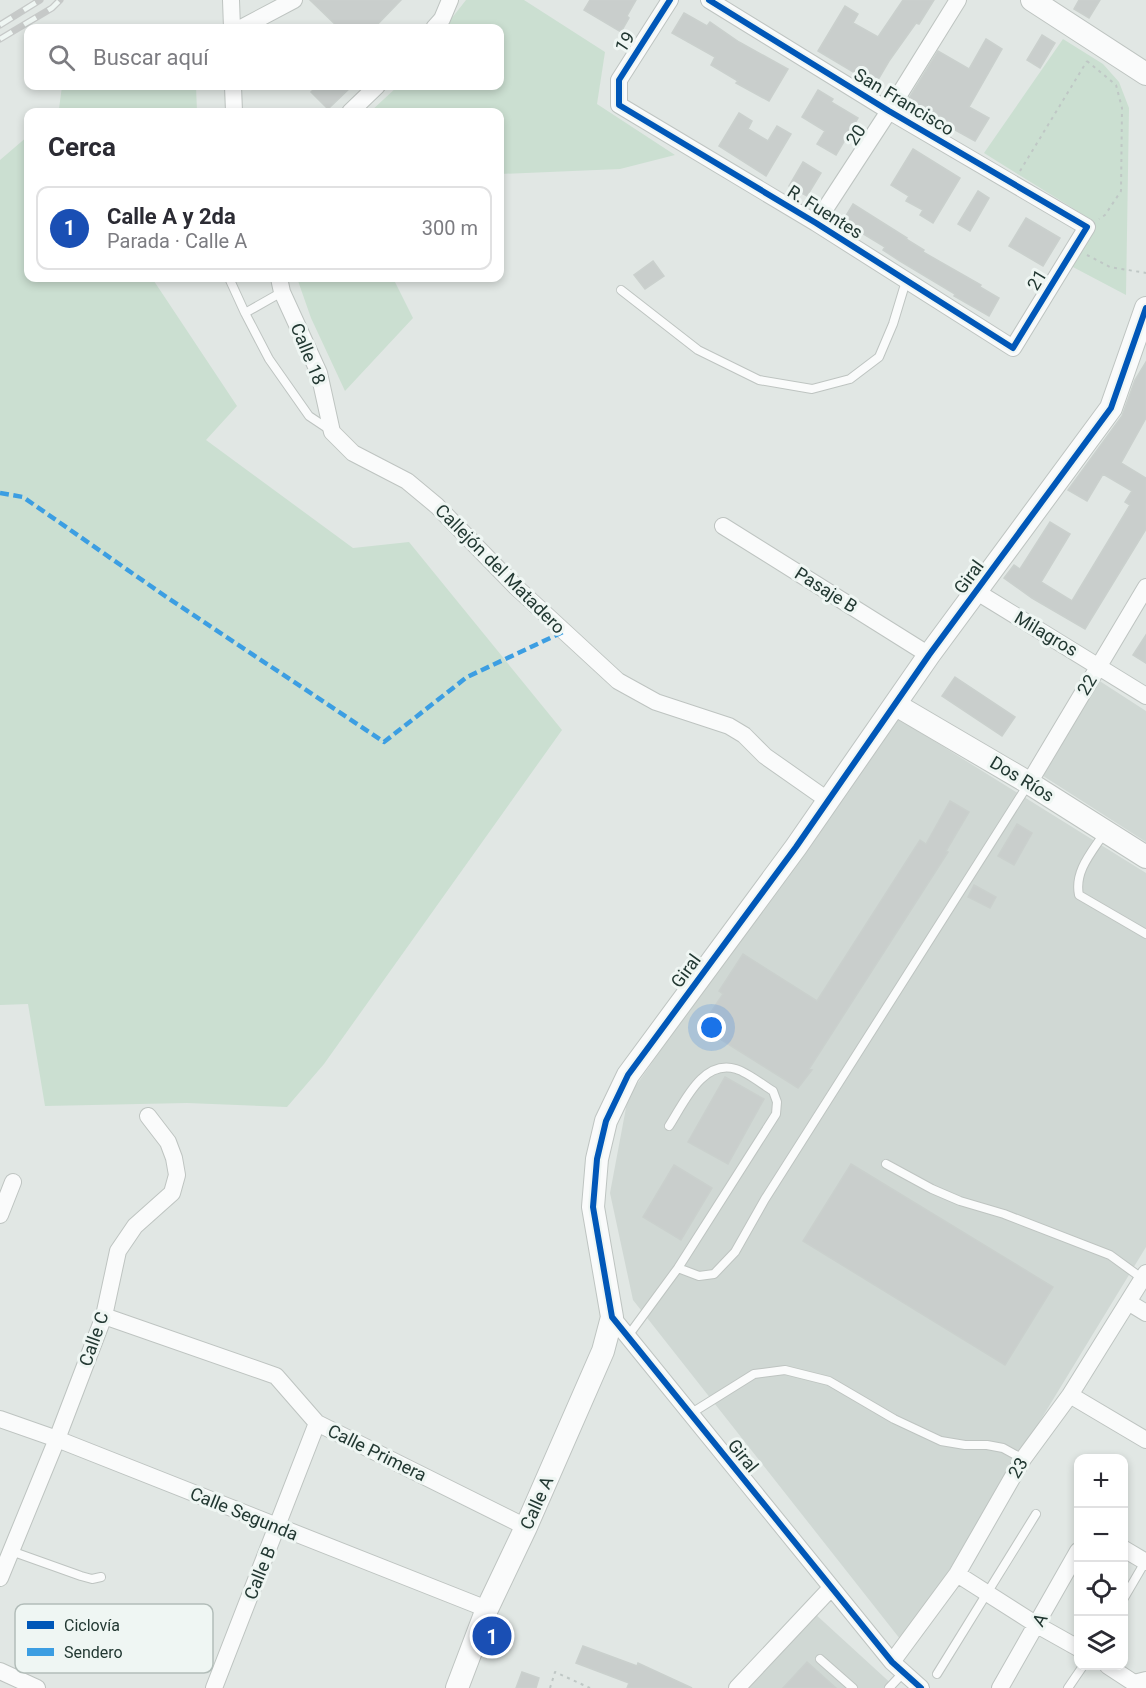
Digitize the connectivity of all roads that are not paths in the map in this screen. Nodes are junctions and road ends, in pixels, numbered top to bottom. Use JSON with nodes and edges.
{"nodes":[{"id":1,"x":231,"y":0,"type":"edge"},
{"id":2,"x":294,"y":0,"type":"edge"},
{"id":3,"x":450,"y":0,"type":"edge"},
{"id":4,"x":670,"y":0,"type":"edge"},
{"id":5,"x":709,"y":0,"type":"edge"},
{"id":6,"x":957,"y":0,"type":"edge"},
{"id":7,"x":1032,"y":0,"type":"edge"},
{"id":8,"x":232,"y":24,"type":"edge"},
{"id":9,"x":249,"y":24,"type":"edge"},
{"id":10,"x":438,"y":24,"type":"edge"},
{"id":11,"x":1146,"y":74,"type":"edge"},
{"id":12,"x":233,"y":90,"type":"edge"},
{"id":13,"x":373,"y":90,"type":"edge"},
{"id":14,"x":620,"y":105,"type":"joint"},
{"id":15,"x":234,"y":108,"type":"edge"},
{"id":16,"x":354,"y":108,"type":"edge"},
{"id":17,"x":889,"y":111,"type":"junction"},
{"id":18,"x":816,"y":224,"type":"junction"},
{"id":19,"x":1087,"y":227,"type":"joint"},
{"id":20,"x":906,"y":281,"type":"junction"},
{"id":21,"x":231,"y":282,"type":"edge"},
{"id":22,"x":281,"y":285,"type":"edge"},
{"id":23,"x":621,"y":290,"type":"dead end"},
{"id":24,"x":1146,"y":308,"type":"edge"},
{"id":25,"x":245,"y":313,"type":"junction"},
{"id":26,"x":1013,"y":348,"type":"joint"},
{"id":27,"x":332,"y":432,"type":"junction"},
{"id":28,"x":723,"y":526,"type":"dead end"},
{"id":29,"x":1146,"y":587,"type":"edge"},
{"id":30,"x":977,"y":592,"type":"junction"},
{"id":31,"x":929,"y":655,"type":"junction"},
{"id":32,"x":1098,"y":666,"type":"junction"},
{"id":33,"x":1146,"y":696,"type":"edge"},
{"id":34,"x":896,"y":705,"type":"junction"},
{"id":35,"x":1029,"y":783,"type":"junction"},
{"id":36,"x":828,"y":801,"type":"junction"},
{"id":37,"x":1105,"y":831,"type":"junction"},
{"id":38,"x":1146,"y":857,"type":"edge"},
{"id":39,"x":1146,"y":934,"type":"edge"},
{"id":40,"x":148,"y":1116,"type":"dead end"},
{"id":41,"x":669,"y":1126,"type":"dead end"},
{"id":42,"x":886,"y":1164,"type":"dead end"},
{"id":43,"x":13,"y":1182,"type":"dead end"},
{"id":44,"x":0,"y":1215,"type":"edge"},
{"id":45,"x":678,"y":1269,"type":"junction"},
{"id":46,"x":1144,"y":1276,"type":"edge"},
{"id":47,"x":1128,"y":1302,"type":"junction"},
{"id":48,"x":1146,"y":1313,"type":"edge"},
{"id":49,"x":105,"y":1316,"type":"junction"},
{"id":50,"x":612,"y":1317,"type":"junction"},
{"id":51,"x":627,"y":1336,"type":"junction"},
{"id":52,"x":1070,"y":1395,"type":"junction"},
{"id":53,"x":690,"y":1414,"type":"junction"},
{"id":54,"x":0,"y":1419,"type":"edge"},
{"id":55,"x":317,"y":1423,"type":"junction"},
{"id":56,"x":57,"y":1439,"type":"junction"},
{"id":57,"x":1146,"y":1440,"type":"edge"},
{"id":58,"x":1023,"y":1459,"type":"junction"},
{"id":59,"x":1036,"y":1514,"type":"dead end"},
{"id":60,"x":526,"y":1527,"type":"junction"},
{"id":61,"x":278,"y":1528,"type":"junction"},
{"id":62,"x":11,"y":1551,"type":"junction"},
{"id":63,"x":1128,"y":1551,"type":"edge"},
{"id":64,"x":1074,"y":1558,"type":"edge"},
{"id":65,"x":1145,"y":1562,"type":"edge"},
{"id":66,"x":957,"y":1574,"type":"junction"},
{"id":67,"x":101,"y":1577,"type":"dead end"},
{"id":68,"x":0,"y":1578,"type":"edge"},
{"id":69,"x":831,"y":1588,"type":"junction"},
{"id":70,"x":1128,"y":1591,"type":"edge"},
{"id":71,"x":986,"y":1592,"type":"junction"},
{"id":72,"x":487,"y":1609,"type":"junction"},
{"id":73,"x":1037,"y":1625,"type":"junction"},
{"id":74,"x":1074,"y":1646,"type":"edge"},
{"id":75,"x":820,"y":1659,"type":"dead end"},
{"id":76,"x":897,"y":1668,"type":"junction"},
{"id":77,"x":1080,"y":1670,"type":"edge"},
{"id":78,"x":1118,"y":1670,"type":"edge"},
{"id":79,"x":0,"y":1671,"type":"edge"},
{"id":80,"x":937,"y":1674,"type":"dead end"},
{"id":81,"x":1140,"y":1681,"type":"edge"},
{"id":82,"x":37,"y":1688,"type":"edge"},
{"id":83,"x":214,"y":1688,"type":"edge"},
{"id":84,"x":457,"y":1688,"type":"edge"},
{"id":85,"x":737,"y":1688,"type":"edge"},
{"id":86,"x":853,"y":1688,"type":"edge"},
{"id":87,"x":889,"y":1688,"type":"edge"},
{"id":88,"x":921,"y":1688,"type":"edge"},
{"id":89,"x":1000,"y":1688,"type":"edge"},
{"id":90,"x":1068,"y":1688,"type":"edge"}],
"edges":[{"from":1,"to":8,"type":"street"},
{"from":2,"to":9,"type":"street"},
{"from":3,"to":10,"type":"street"},
{"from":4,"to":14,"type":"street","name":"19"},
{"from":5,"to":17,"type":"street","name":"San Francisco"},
{"from":6,"to":17,"type":"street","name":"20"},
{"from":7,"to":11,"type":"street"},
{"from":12,"to":15,"type":"street"},
{"from":13,"to":16,"type":"street"},
{"from":14,"to":18,"type":"street","name":"R. Fuentes"},
{"from":17,"to":18,"type":"street","name":"20"},
{"from":17,"to":19,"type":"street","name":"San Francisco"},
{"from":18,"to":20,"type":"street","name":"R. Fuentes"},
{"from":19,"to":26,"type":"street","name":"21"},
{"from":20,"to":23,"type":"lane"},
{"from":20,"to":26,"type":"street","name":"R. Fuentes"},
{"from":21,"to":25,"type":"lane","name":"Callejón del Matadero"},
{"from":22,"to":25,"type":"lane"},
{"from":22,"to":27,"type":"street","name":"Calle 18"},
{"from":24,"to":30,"type":"street","name":"Giral"},
{"from":25,"to":27,"type":"lane","name":"Callejón del Matadero"},
{"from":27,"to":36,"type":"street","name":"Callejón del Matadero"},
{"from":28,"to":31,"type":"street","name":"Pasaje B"},
{"from":29,"to":32,"type":"street","name":"22"},
{"from":30,"to":31,"type":"street","name":"Giral"},
{"from":30,"to":32,"type":"street","name":"Milagros"},
{"from":31,"to":34,"type":"street","name":"Giral"},
{"from":32,"to":33,"type":"street","name":"Milagros"},
{"from":32,"to":35,"type":"street","name":"22"},
{"from":34,"to":35,"type":"street","name":"Dos Ríos"},
{"from":34,"to":36,"type":"street","name":"Giral"},
{"from":35,"to":37,"type":"street","name":"Dos Ríos"},
{"from":35,"to":45,"type":"lane"},
{"from":36,"to":50,"type":"street","name":"Giral"},
{"from":37,"to":38,"type":"street","name":"Dos Ríos"},
{"from":37,"to":39,"type":"lane"},
{"from":40,"to":49,"type":"street","name":"Calle C"},
{"from":41,"to":45,"type":"lane"},
{"from":42,"to":46,"type":"lane"},
{"from":43,"to":44,"type":"street"},
{"from":45,"to":51,"type":"lane"},
{"from":46,"to":47,"type":"street","name":"23"},
{"from":47,"to":48,"type":"street"},
{"from":47,"to":52,"type":"street","name":"23"},
{"from":49,"to":55,"type":"street","name":"Calle Primera"},
{"from":49,"to":56,"type":"street","name":"Calle C"},
{"from":50,"to":51,"type":"street","name":"Giral"},
{"from":50,"to":60,"type":"street","name":"Calle A"},
{"from":51,"to":53,"type":"street","name":"Giral"},
{"from":52,"to":57,"type":"street"},
{"from":52,"to":58,"type":"street","name":"23"},
{"from":53,"to":58,"type":"lane"},
{"from":53,"to":69,"type":"street","name":"Giral"},
{"from":54,"to":56,"type":"street","name":"Calle Segunda"},
{"from":55,"to":60,"type":"street","name":"Calle Primera"},
{"from":55,"to":61,"type":"street","name":"Calle B"},
{"from":56,"to":61,"type":"street","name":"Calle Segunda"},
{"from":56,"to":62,"type":"street","name":"Calle C"},
{"from":58,"to":66,"type":"street","name":"23"},
{"from":59,"to":71,"type":"lane"},
{"from":60,"to":72,"type":"street","name":"Calle A"},
{"from":61,"to":72,"type":"street","name":"Calle Segunda"},
{"from":61,"to":83,"type":"street","name":"Calle B"},
{"from":62,"to":67,"type":"lane"},
{"from":62,"to":68,"type":"street","name":"Calle C"},
{"from":63,"to":65,"type":"street"},
{"from":64,"to":73,"type":"street","name":"A"},
{"from":65,"to":70,"type":"lane"},
{"from":66,"to":71,"type":"street"},
{"from":66,"to":76,"type":"street","name":"23"},
{"from":69,"to":76,"type":"street","name":"Giral"},
{"from":69,"to":85,"type":"street"},
{"from":71,"to":73,"type":"street"},
{"from":71,"to":80,"type":"lane"},
{"from":72,"to":84,"type":"street","name":"Calle A"},
{"from":73,"to":74,"type":"street"},
{"from":73,"to":89,"type":"street","name":"A"},
{"from":75,"to":86,"type":"lane"},
{"from":76,"to":87,"type":"lane"},
{"from":76,"to":88,"type":"street","name":"Giral"},
{"from":77,"to":90,"type":"lane"},
{"from":78,"to":81,"type":"street"},
{"from":79,"to":82,"type":"street"}]}
